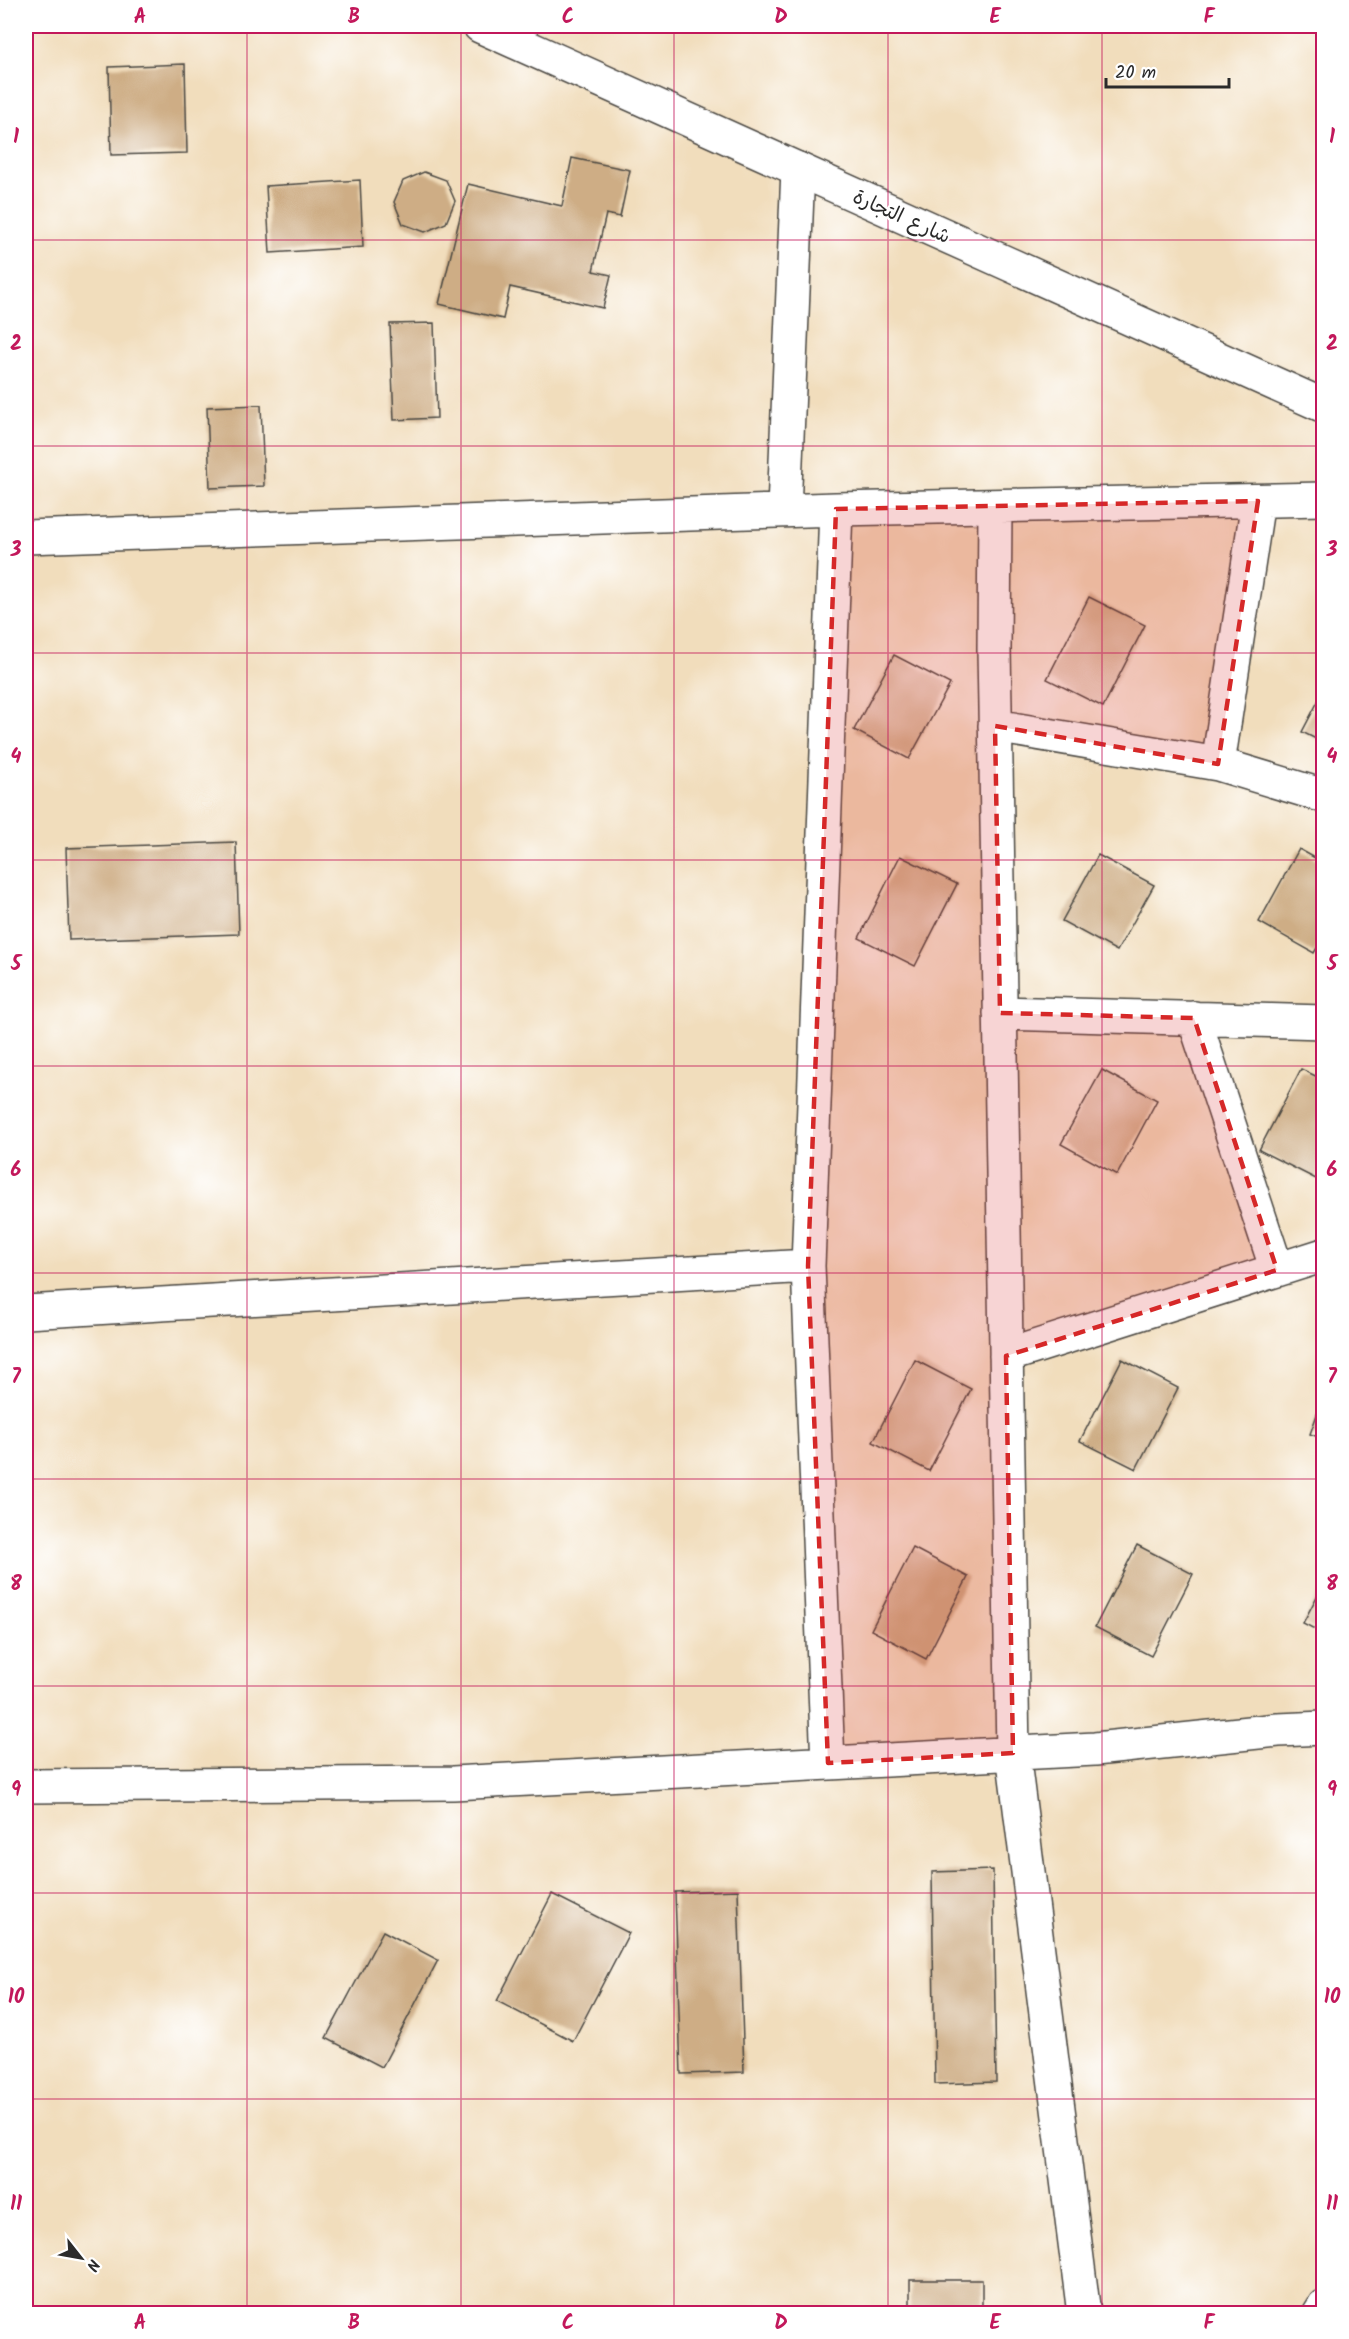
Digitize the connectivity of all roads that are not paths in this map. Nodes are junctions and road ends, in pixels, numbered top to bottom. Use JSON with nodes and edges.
{"nodes":[{"id":1,"x":480,"y":26,"type":"edge"},
{"id":2,"x":798,"y":169,"type":"junction"},
{"id":3,"x":1323,"y":406,"type":"edge"},
{"id":4,"x":1323,"y":499,"type":"edge"},
{"id":5,"x":1258,"y":501,"type":"junction"},
{"id":6,"x":994,"y":506,"type":"junction"},
{"id":7,"x":836,"y":509,"type":"junction"},
{"id":8,"x":784,"y":510,"type":"junction"},
{"id":9,"x":26,"y":537,"type":"edge"},
{"id":10,"x":995,"y":726,"type":"junction"},
{"id":11,"x":1218,"y":765,"type":"junction"},
{"id":12,"x":1323,"y":796,"type":"edge"},
{"id":13,"x":1000,"y":1013,"type":"junction"},
{"id":14,"x":1194,"y":1018,"type":"junction"},
{"id":15,"x":1323,"y":1022,"type":"edge"},
{"id":16,"x":1323,"y":1255,"type":"edge"},
{"id":17,"x":808,"y":1266,"type":"junction"},
{"id":18,"x":1277,"y":1270,"type":"junction"},
{"id":19,"x":26,"y":1312,"type":"edge"},
{"id":20,"x":1006,"y":1356,"type":"junction"},
{"id":21,"x":1323,"y":1728,"type":"edge"},
{"id":22,"x":1013,"y":1753,"type":"junction"},
{"id":23,"x":828,"y":1763,"type":"junction"},
{"id":24,"x":26,"y":1786,"type":"edge"},
{"id":25,"x":1323,"y":2306,"type":"edge"},
{"id":26,"x":1084,"y":2313,"type":"edge"},
{"id":27,"x":1319,"y":2313,"type":"edge"}],
"edges":[{"from":1,"to":2,"type":"street","name":"شارع التجارة"},
{"from":2,"to":3,"type":"street","name":"شارع التجارة"},
{"from":2,"to":8,"type":"street"},
{"from":4,"to":5,"type":"street"},
{"from":5,"to":6,"type":"street"},
{"from":5,"to":11,"type":"street"},
{"from":6,"to":7,"type":"street"},
{"from":6,"to":10,"type":"street"},
{"from":7,"to":8,"type":"street"},
{"from":7,"to":17,"type":"street"},
{"from":8,"to":9,"type":"street"},
{"from":10,"to":11,"type":"street"},
{"from":10,"to":13,"type":"street"},
{"from":11,"to":12,"type":"street"},
{"from":13,"to":14,"type":"street"},
{"from":13,"to":20,"type":"street"},
{"from":14,"to":15,"type":"street"},
{"from":14,"to":18,"type":"street"},
{"from":16,"to":18,"type":"street"},
{"from":17,"to":19,"type":"street"},
{"from":17,"to":23,"type":"street"},
{"from":18,"to":20,"type":"street"},
{"from":20,"to":22,"type":"street"},
{"from":21,"to":22,"type":"street"},
{"from":22,"to":23,"type":"street"},
{"from":22,"to":26,"type":"street"},
{"from":23,"to":24,"type":"street"},
{"from":25,"to":27,"type":"street"}]}
